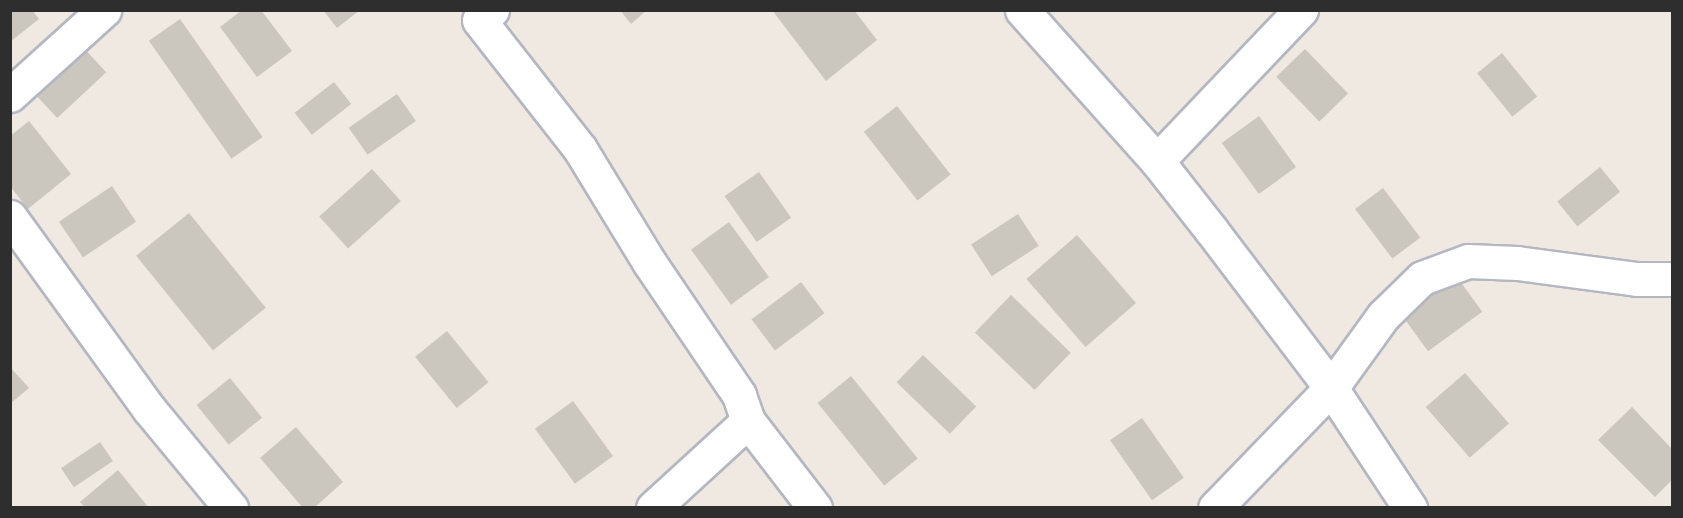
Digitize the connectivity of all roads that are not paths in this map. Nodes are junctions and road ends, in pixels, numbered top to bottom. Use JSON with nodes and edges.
{"nodes":[{"id":1,"x":104,"y":10,"type":"edge"},
{"id":2,"x":1022,"y":10,"type":"edge"},
{"id":3,"x":1301,"y":10,"type":"edge"},
{"id":4,"x":480,"y":14,"type":"edge"},
{"id":5,"x":10,"y":95,"type":"edge"},
{"id":6,"x":1157,"y":161,"type":"junction"},
{"id":7,"x":10,"y":217,"type":"edge"},
{"id":8,"x":1672,"y":279,"type":"edge"},
{"id":9,"x":1331,"y":388,"type":"junction"},
{"id":10,"x":748,"y":421,"type":"junction"},
{"id":11,"x":231,"y":507,"type":"edge"},
{"id":12,"x":653,"y":507,"type":"edge"},
{"id":13,"x":815,"y":507,"type":"edge"},
{"id":14,"x":1215,"y":507,"type":"edge"},
{"id":15,"x":1410,"y":507,"type":"edge"}],
"edges":[{"from":1,"to":5,"type":"street"},
{"from":2,"to":6,"type":"street"},
{"from":3,"to":6,"type":"street"},
{"from":4,"to":10,"type":"street"},
{"from":6,"to":9,"type":"street"},
{"from":7,"to":11,"type":"street"},
{"from":8,"to":9,"type":"street"},
{"from":9,"to":14,"type":"street"},
{"from":9,"to":15,"type":"street"},
{"from":10,"to":12,"type":"street"},
{"from":10,"to":13,"type":"street"}]}
